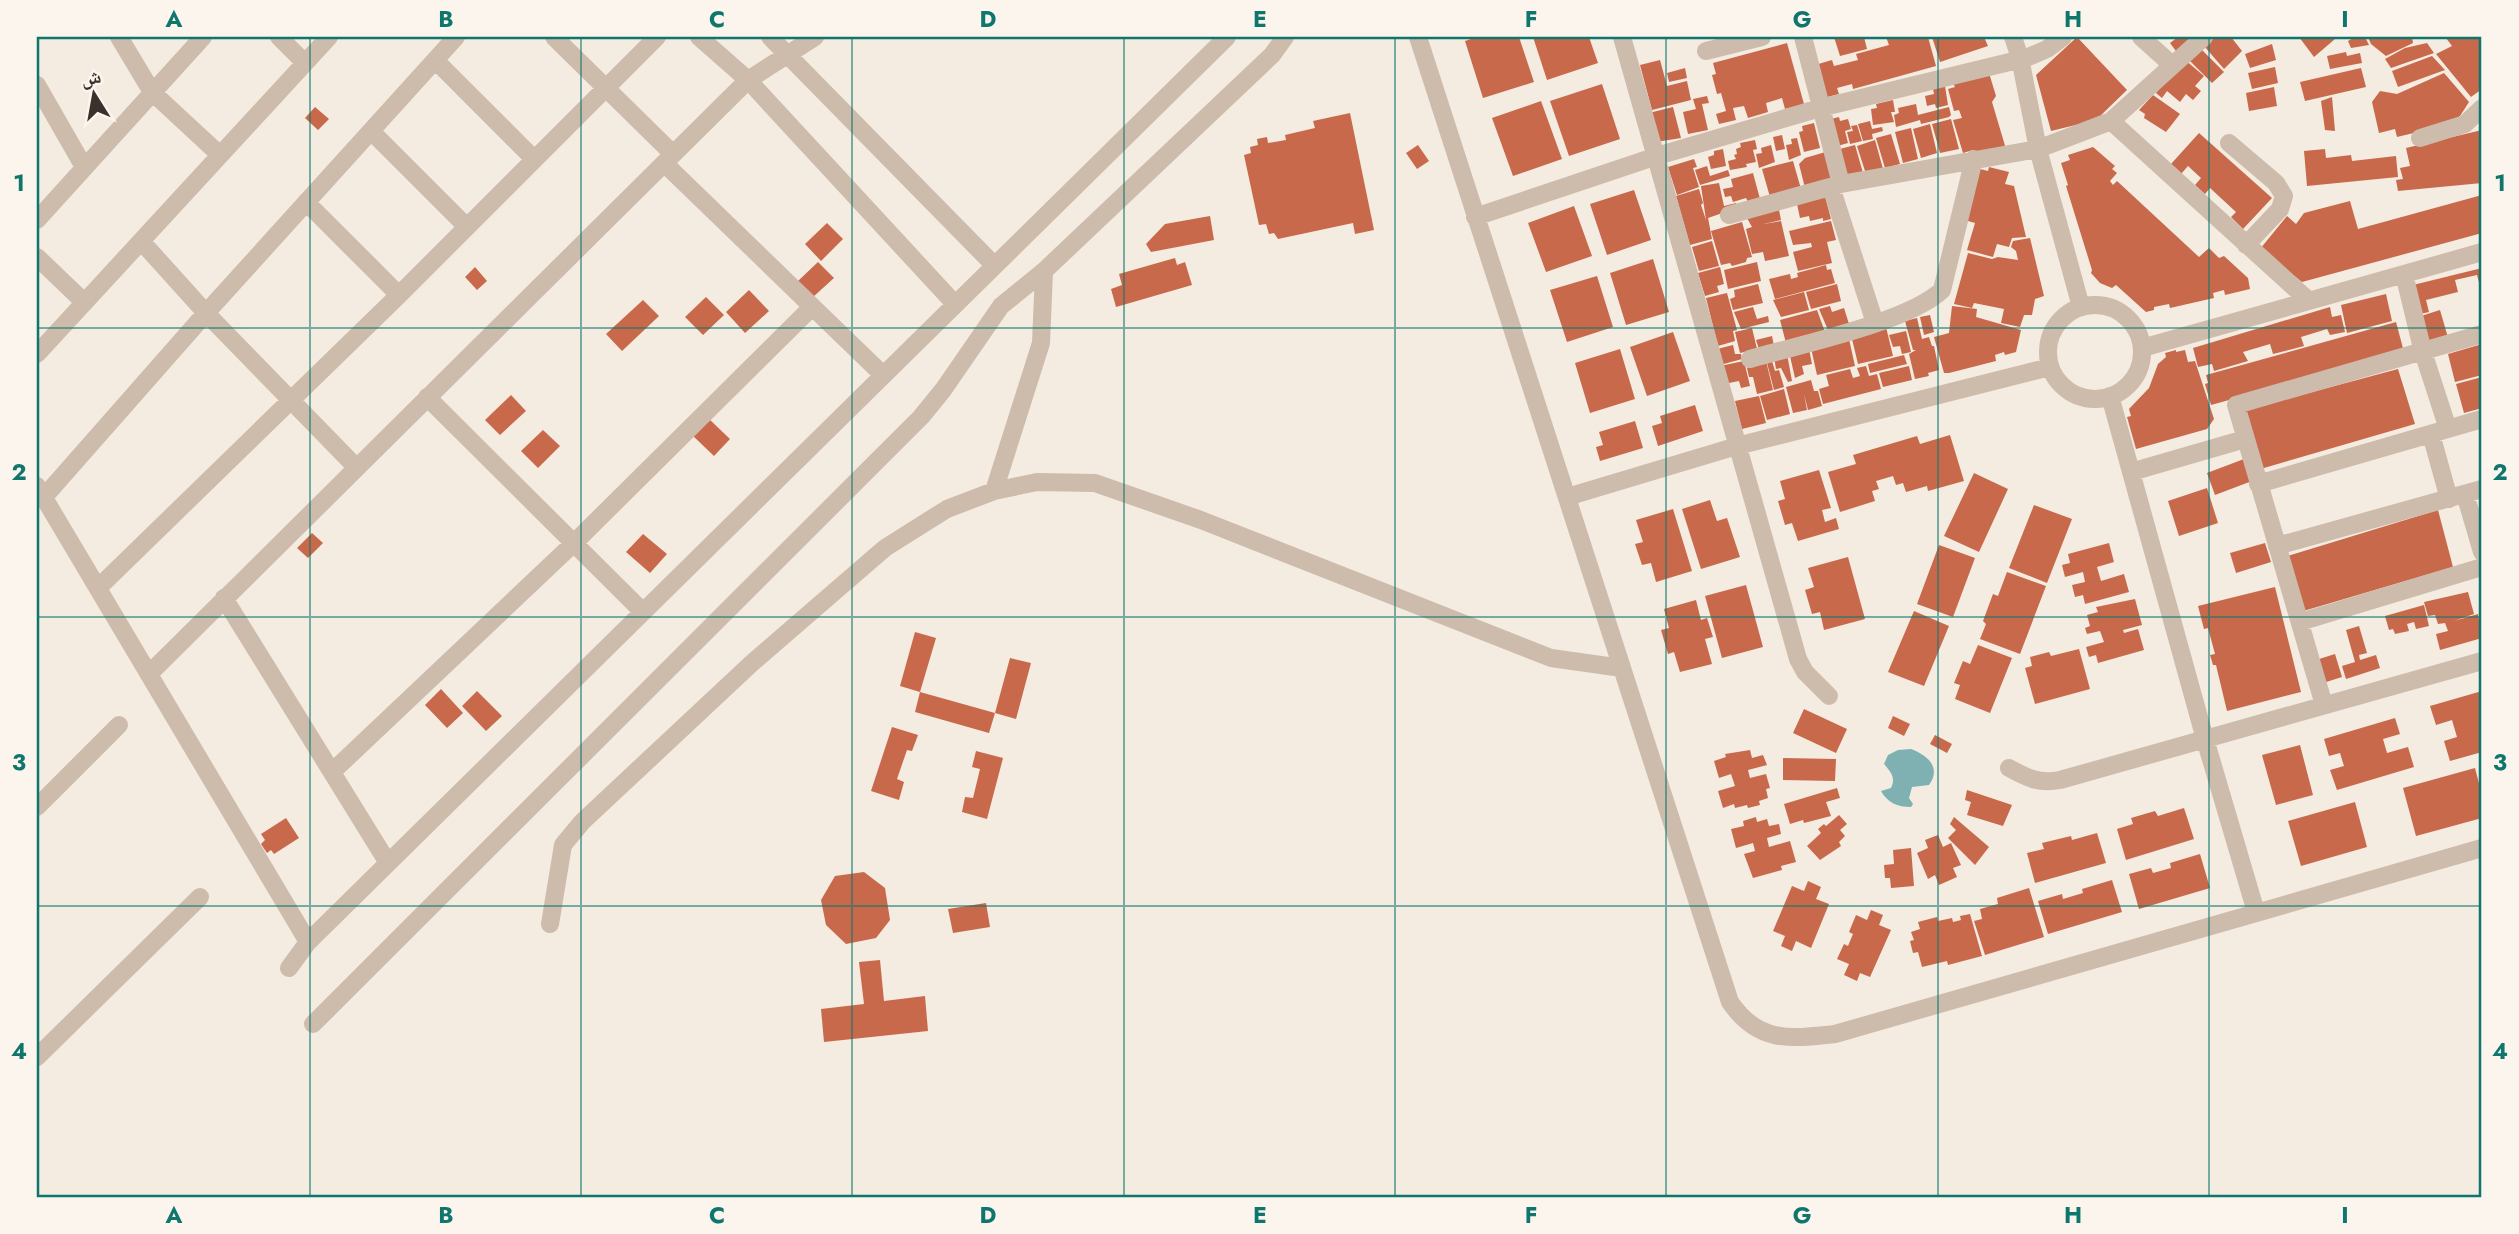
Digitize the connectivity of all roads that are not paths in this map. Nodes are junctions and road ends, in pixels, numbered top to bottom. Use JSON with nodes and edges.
{"nodes":[{"id":1,"x":119,"y":37,"type":"edge"},
{"id":2,"x":203,"y":37,"type":"edge"},
{"id":3,"x":279,"y":37,"type":"edge"},
{"id":4,"x":329,"y":37,"type":"edge"},
{"id":5,"x":456,"y":37,"type":"edge"},
{"id":6,"x":554,"y":37,"type":"edge"},
{"id":7,"x":657,"y":37,"type":"edge"},
{"id":8,"x":699,"y":37,"type":"edge"},
{"id":9,"x":770,"y":37,"type":"edge"},
{"id":10,"x":815,"y":37,"type":"edge"},
{"id":11,"x":1227,"y":37,"type":"edge"},
{"id":12,"x":1285,"y":37,"type":"edge"},
{"id":13,"x":1418,"y":37,"type":"edge"},
{"id":14,"x":1622,"y":37,"type":"edge"},
{"id":15,"x":1762,"y":37,"type":"edge"},
{"id":16,"x":1803,"y":37,"type":"edge"},
{"id":17,"x":2013,"y":37,"type":"edge"},
{"id":18,"x":2063,"y":37,"type":"edge"},
{"id":19,"x":2141,"y":37,"type":"edge"},
{"id":20,"x":2204,"y":37,"type":"edge"},
{"id":21,"x":1706,"y":51,"type":"dead end"},
{"id":22,"x":788,"y":54,"type":"junction"},
{"id":23,"x":2021,"y":58,"type":"junction"},
{"id":24,"x":435,"y":60,"type":"junction"},
{"id":25,"x":305,"y":63,"type":"junction"},
{"id":26,"x":2172,"y":65,"type":"junction"},
{"id":27,"x":748,"y":80,"type":"junction"},
{"id":28,"x":37,"y":85,"type":"edge"},
{"id":29,"x":605,"y":89,"type":"junction"},
{"id":30,"x":152,"y":92,"type":"junction"},
{"id":31,"x":1820,"y":108,"type":"junction"},
{"id":32,"x":2482,"y":108,"type":"edge"},
{"id":33,"x":2111,"y":121,"type":"junction"},
{"id":34,"x":371,"y":131,"type":"junction"},
{"id":35,"x":2420,"y":138,"type":"dead end"},
{"id":36,"x":2229,"y":143,"type":"dead end"},
{"id":37,"x":2038,"y":149,"type":"junction"},
{"id":38,"x":220,"y":155,"type":"junction"},
{"id":39,"x":1657,"y":156,"type":"junction"},
{"id":40,"x":669,"y":158,"type":"junction"},
{"id":41,"x":534,"y":159,"type":"junction"},
{"id":42,"x":1974,"y":159,"type":"junction"},
{"id":43,"x":84,"y":167,"type":"junction"},
{"id":44,"x":1836,"y":185,"type":"junction"},
{"id":45,"x":306,"y":202,"type":"junction"},
{"id":46,"x":1729,"y":215,"type":"dead end"},
{"id":47,"x":1475,"y":217,"type":"junction"},
{"id":48,"x":37,"y":220,"type":"edge"},
{"id":49,"x":467,"y":227,"type":"junction"},
{"id":50,"x":141,"y":241,"type":"junction"},
{"id":51,"x":2246,"y":245,"type":"junction"},
{"id":52,"x":2482,"y":252,"type":"edge"},
{"id":53,"x":37,"y":257,"type":"edge"},
{"id":54,"x":994,"y":265,"type":"junction"},
{"id":55,"x":1044,"y":271,"type":"junction"},
{"id":56,"x":2404,"y":274,"type":"junction"},
{"id":57,"x":399,"y":295,"type":"junction"},
{"id":58,"x":2309,"y":301,"type":"junction"},
{"id":59,"x":84,"y":302,"type":"junction"},
{"id":60,"x":954,"y":303,"type":"junction"},
{"id":61,"x":812,"y":307,"type":"junction"},
{"id":62,"x":2081,"y":307,"type":"junction"},
{"id":63,"x":206,"y":313,"type":"junction"},
{"id":64,"x":1875,"y":323,"type":"junction"},
{"id":65,"x":2482,"y":334,"type":"edge"},
{"id":66,"x":2142,"y":348,"type":"junction"},
{"id":67,"x":2423,"y":352,"type":"junction"},
{"id":68,"x":37,"y":354,"type":"edge"},
{"id":69,"x":1750,"y":359,"type":"dead end"},
{"id":70,"x":2050,"y":367,"type":"junction"},
{"id":71,"x":882,"y":374,"type":"junction"},
{"id":72,"x":427,"y":397,"type":"junction"},
{"id":73,"x":2110,"y":397,"type":"junction"},
{"id":74,"x":291,"y":399,"type":"junction"},
{"id":75,"x":2482,"y":419,"type":"edge"},
{"id":76,"x":2448,"y":429,"type":"junction"},
{"id":77,"x":2431,"y":434,"type":"junction"},
{"id":78,"x":2245,"y":439,"type":"junction"},
{"id":79,"x":1737,"y":446,"type":"junction"},
{"id":80,"x":356,"y":467,"type":"junction"},
{"id":81,"x":2131,"y":472,"type":"junction"},
{"id":82,"x":2258,"y":484,"type":"junction"},
{"id":83,"x":40,"y":491,"type":"edge"},
{"id":84,"x":994,"y":491,"type":"junction"},
{"id":85,"x":2465,"y":494,"type":"edge"},
{"id":86,"x":1567,"y":497,"type":"junction"},
{"id":87,"x":574,"y":543,"type":"junction"},
{"id":88,"x":2277,"y":546,"type":"junction"},
{"id":89,"x":2482,"y":552,"type":"edge"},
{"id":90,"x":2482,"y":567,"type":"edge"},
{"id":91,"x":98,"y":588,"type":"junction"},
{"id":92,"x":224,"y":598,"type":"junction"},
{"id":93,"x":643,"y":611,"type":"junction"},
{"id":94,"x":2300,"y":622,"type":"junction"},
{"id":95,"x":2482,"y":661,"type":"edge"},
{"id":96,"x":1622,"y":668,"type":"junction"},
{"id":97,"x":149,"y":674,"type":"junction"},
{"id":98,"x":1829,"y":696,"type":"dead end"},
{"id":99,"x":2324,"y":705,"type":"junction"},
{"id":100,"x":119,"y":725,"type":"dead end"},
{"id":101,"x":2205,"y":739,"type":"junction"},
{"id":102,"x":2009,"y":768,"type":"dead end"},
{"id":103,"x":332,"y":772,"type":"junction"},
{"id":104,"x":37,"y":807,"type":"edge"},
{"id":105,"x":2482,"y":848,"type":"edge"},
{"id":106,"x":388,"y":863,"type":"junction"},
{"id":107,"x":200,"y":897,"type":"dead end"},
{"id":108,"x":2256,"y":912,"type":"junction"},
{"id":109,"x":550,"y":924,"type":"dead end"},
{"id":110,"x":308,"y":942,"type":"junction"},
{"id":111,"x":289,"y":968,"type":"dead end"},
{"id":112,"x":313,"y":1024,"type":"dead end"},
{"id":113,"x":37,"y":1057,"type":"edge"}],
"edges":[{"from":1,"to":30,"type":"street"},
{"from":2,"to":30,"type":"street"},
{"from":3,"to":25,"type":"street"},
{"from":4,"to":25,"type":"street"},
{"from":5,"to":24,"type":"street"},
{"from":6,"to":29,"type":"street"},
{"from":7,"to":29,"type":"street"},
{"from":8,"to":27,"type":"street"},
{"from":9,"to":22,"type":"street"},
{"from":10,"to":22,"type":"street"},
{"from":11,"to":54,"type":"street"},
{"from":12,"to":55,"type":"street"},
{"from":13,"to":47,"type":"street"},
{"from":14,"to":39,"type":"street"},
{"from":15,"to":21,"type":"street"},
{"from":16,"to":31,"type":"street"},
{"from":17,"to":23,"type":"street"},
{"from":18,"to":23,"type":"street"},
{"from":19,"to":26,"type":"street"},
{"from":20,"to":26,"type":"street"},
{"from":22,"to":27,"type":"street"},
{"from":22,"to":54,"type":"street"},
{"from":23,"to":31,"type":"street"},
{"from":23,"to":37,"type":"street"},
{"from":24,"to":34,"type":"street"},
{"from":24,"to":41,"type":"street"},
{"from":25,"to":38,"type":"street"},
{"from":26,"to":33,"type":"street"},
{"from":27,"to":40,"type":"street"},
{"from":27,"to":60,"type":"street"},
{"from":28,"to":43,"type":"street"},
{"from":29,"to":40,"type":"street"},
{"from":29,"to":41,"type":"street"},
{"from":30,"to":38,"type":"street"},
{"from":30,"to":43,"type":"street"},
{"from":31,"to":39,"type":"street"},
{"from":31,"to":44,"type":"street"},
{"from":32,"to":35,"type":"street"},
{"from":33,"to":37,"type":"street"},
{"from":33,"to":51,"type":"street"},
{"from":34,"to":45,"type":"street"},
{"from":34,"to":49,"type":"street"},
{"from":36,"to":51,"type":"street"},
{"from":37,"to":42,"type":"street"},
{"from":37,"to":62,"type":"street"},
{"from":38,"to":50,"type":"street"},
{"from":39,"to":47,"type":"street"},
{"from":39,"to":79,"type":"street"},
{"from":40,"to":61,"type":"street"},
{"from":40,"to":72,"type":"street"},
{"from":41,"to":49,"type":"street"},
{"from":42,"to":44,"type":"street"},
{"from":42,"to":64,"type":"street"},
{"from":43,"to":48,"type":"street"},
{"from":44,"to":46,"type":"street"},
{"from":44,"to":64,"type":"street"},
{"from":45,"to":57,"type":"street"},
{"from":45,"to":63,"type":"street"},
{"from":47,"to":86,"type":"street"},
{"from":49,"to":57,"type":"street"},
{"from":50,"to":59,"type":"street"},
{"from":50,"to":63,"type":"street"},
{"from":51,"to":58,"type":"street"},
{"from":52,"to":56,"type":"street"},
{"from":53,"to":59,"type":"street"},
{"from":54,"to":60,"type":"street"},
{"from":55,"to":84,"type":"street"},
{"from":55,"to":112,"type":"street"},
{"from":56,"to":58,"type":"street"},
{"from":56,"to":67,"type":"street"},
{"from":57,"to":74,"type":"street"},
{"from":58,"to":66,"type":"street"},
{"from":59,"to":68,"type":"street"},
{"from":60,"to":71,"type":"street"},
{"from":61,"to":71,"type":"street"},
{"from":61,"to":87,"type":"street"},
{"from":62,"to":66,"type":"street"},
{"from":62,"to":70,"type":"street"},
{"from":63,"to":74,"type":"street"},
{"from":63,"to":83,"type":"street"},
{"from":64,"to":69,"type":"street"},
{"from":65,"to":67,"type":"street"},
{"from":66,"to":73,"type":"street"},
{"from":67,"to":76,"type":"street"},
{"from":67,"to":78,"type":"street"},
{"from":70,"to":73,"type":"street"},
{"from":70,"to":79,"type":"street"},
{"from":71,"to":93,"type":"street"},
{"from":72,"to":80,"type":"street"},
{"from":72,"to":87,"type":"street"},
{"from":73,"to":81,"type":"street"},
{"from":74,"to":80,"type":"street"},
{"from":74,"to":91,"type":"street"},
{"from":75,"to":76,"type":"street"},
{"from":76,"to":77,"type":"street"},
{"from":77,"to":82,"type":"street"},
{"from":77,"to":85,"type":"street"},
{"from":78,"to":81,"type":"street"},
{"from":78,"to":82,"type":"street"},
{"from":79,"to":86,"type":"street"},
{"from":79,"to":98,"type":"street"},
{"from":80,"to":92,"type":"street"},
{"from":81,"to":101,"type":"street"},
{"from":82,"to":88,"type":"street"},
{"from":83,"to":91,"type":"street"},
{"from":84,"to":96,"type":"street"},
{"from":84,"to":109,"type":"street"},
{"from":85,"to":88,"type":"street"},
{"from":85,"to":89,"type":"street"},
{"from":86,"to":96,"type":"street"},
{"from":87,"to":93,"type":"street"},
{"from":87,"to":103,"type":"street"},
{"from":88,"to":94,"type":"street"},
{"from":90,"to":94,"type":"street"},
{"from":91,"to":97,"type":"street"},
{"from":92,"to":97,"type":"street"},
{"from":92,"to":103,"type":"street"},
{"from":93,"to":106,"type":"street"},
{"from":94,"to":99,"type":"street"},
{"from":95,"to":99,"type":"street"},
{"from":96,"to":108,"type":"street"},
{"from":97,"to":110,"type":"street"},
{"from":99,"to":101,"type":"street"},
{"from":100,"to":104,"type":"street"},
{"from":101,"to":102,"type":"street"},
{"from":101,"to":108,"type":"street"},
{"from":103,"to":106,"type":"street"},
{"from":105,"to":108,"type":"street"},
{"from":106,"to":110,"type":"street"},
{"from":107,"to":113,"type":"street"},
{"from":110,"to":111,"type":"street"}]}
